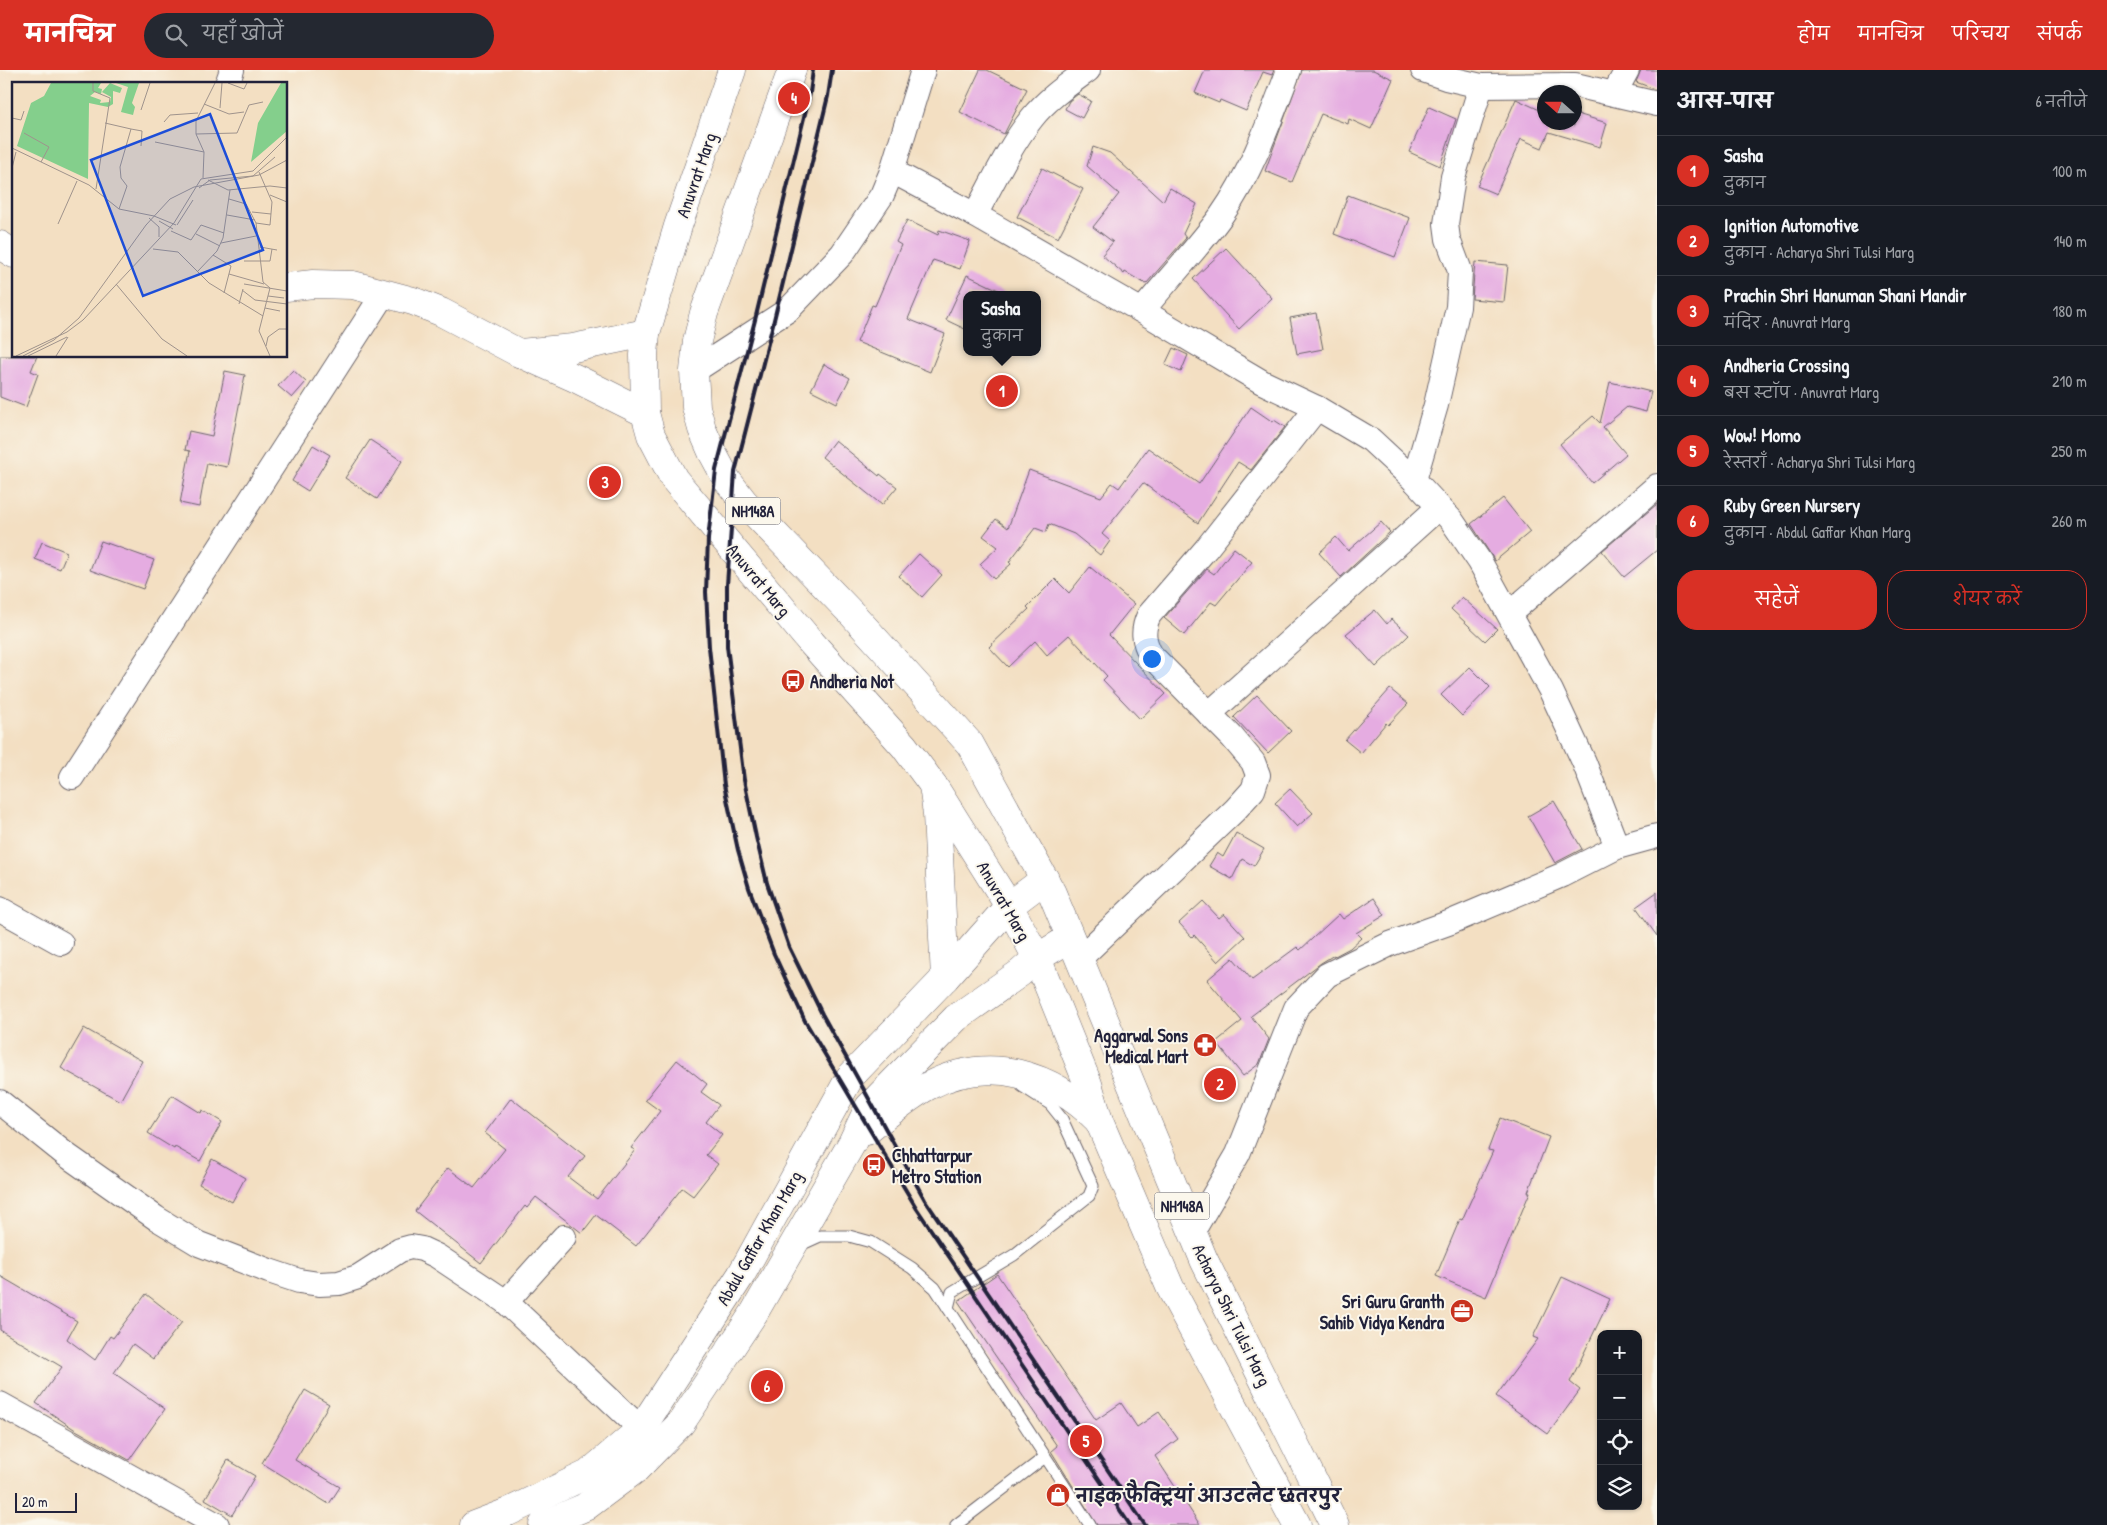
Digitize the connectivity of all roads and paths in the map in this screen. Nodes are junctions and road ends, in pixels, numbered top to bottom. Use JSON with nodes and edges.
{"nodes":[{"id":1,"x":232,"y":70,"type":"edge"},
{"id":2,"x":732,"y":70,"type":"edge"},
{"id":3,"x":792,"y":70,"type":"edge"},
{"id":4,"x":923,"y":70,"type":"edge"},
{"id":5,"x":1088,"y":70,"type":"edge"},
{"id":6,"x":1289,"y":70,"type":"edge"},
{"id":7,"x":1423,"y":70,"type":"edge"},
{"id":8,"x":1627,"y":70,"type":"edge"},
{"id":9,"x":228,"y":82,"type":"edge"},
{"id":10,"x":1481,"y":86,"type":"junction"},
{"id":11,"x":1614,"y":94,"type":"junction"},
{"id":12,"x":1657,"y":104,"type":"edge"},
{"id":13,"x":892,"y":171,"type":"junction"},
{"id":14,"x":976,"y":215,"type":"junction"},
{"id":15,"x":0,"y":245,"type":"edge"},
{"id":16,"x":12,"y":252,"type":"edge"},
{"id":17,"x":288,"y":287,"type":"edge"},
{"id":18,"x":384,"y":293,"type":"junction"},
{"id":19,"x":1142,"y":311,"type":"junction"},
{"id":20,"x":646,"y":334,"type":"junction"},
{"id":21,"x":519,"y":353,"type":"junction"},
{"id":22,"x":694,"y":371,"type":"junction"},
{"id":23,"x":1317,"y":408,"type":"junction"},
{"id":24,"x":645,"y":413,"type":"junction"},
{"id":25,"x":1414,"y":480,"type":"junction"},
{"id":26,"x":1657,"y":486,"type":"edge"},
{"id":27,"x":1439,"y":507,"type":"junction"},
{"id":28,"x":1509,"y":614,"type":"junction"},
{"id":29,"x":1209,"y":714,"type":"junction"},
{"id":30,"x":72,"y":777,"type":"dead end"},
{"id":31,"x":933,"y":785,"type":"junction"},
{"id":32,"x":1657,"y":836,"type":"edge"},
{"id":33,"x":1617,"y":847,"type":"junction"},
{"id":34,"x":1045,"y":879,"type":"junction"},
{"id":35,"x":1009,"y":906,"type":"junction"},
{"id":36,"x":0,"y":909,"type":"edge"},
{"id":37,"x":61,"y":943,"type":"dead end"},
{"id":38,"x":1075,"y":948,"type":"junction"},
{"id":39,"x":1037,"y":958,"type":"junction"},
{"id":40,"x":945,"y":978,"type":"junction"},
{"id":41,"x":989,"y":1071,"type":"junction"},
{"id":42,"x":0,"y":1102,"type":"edge"},
{"id":43,"x":1098,"y":1121,"type":"junction"},
{"id":44,"x":852,"y":1143,"type":"junction"},
{"id":45,"x":1193,"y":1231,"type":"junction"},
{"id":46,"x":564,"y":1237,"type":"dead end"},
{"id":47,"x":791,"y":1250,"type":"junction"},
{"id":48,"x":506,"y":1302,"type":"junction"},
{"id":49,"x":948,"y":1308,"type":"junction"},
{"id":50,"x":0,"y":1404,"type":"edge"},
{"id":51,"x":641,"y":1428,"type":"junction"},
{"id":52,"x":1045,"y":1456,"type":"junction"},
{"id":53,"x":217,"y":1525,"type":"edge"},
{"id":54,"x":474,"y":1525,"type":"edge"},
{"id":55,"x":543,"y":1525,"type":"edge"},
{"id":56,"x":956,"y":1525,"type":"edge"},
{"id":57,"x":1090,"y":1525,"type":"edge"},
{"id":58,"x":1297,"y":1525,"type":"edge"},
{"id":59,"x":1335,"y":1525,"type":"edge"}],
"edges":[{"from":1,"to":9,"type":"street"},
{"from":2,"to":20,"type":"main road","name":"Anuvrat Marg","number":"NH148A"},
{"from":3,"to":22,"type":"main road","number":"NH148A"},
{"from":4,"to":13,"type":"street"},
{"from":5,"to":14,"type":"street"},
{"from":6,"to":19,"type":"street"},
{"from":7,"to":10,"type":"street"},
{"from":8,"to":11,"type":"street"},
{"from":10,"to":11,"type":"street"},
{"from":10,"to":25,"type":"street"},
{"from":11,"to":12,"type":"street"},
{"from":13,"to":14,"type":"street"},
{"from":13,"to":22,"type":"street"},
{"from":14,"to":19,"type":"street"},
{"from":15,"to":16,"type":"main road"},
{"from":17,"to":18,"type":"main road"},
{"from":18,"to":21,"type":"main road"},
{"from":18,"to":30,"type":"street"},
{"from":19,"to":23,"type":"street"},
{"from":20,"to":21,"type":"main road"},
{"from":20,"to":24,"type":"main road","name":"Anuvrat Marg","number":"NH148A"},
{"from":21,"to":24,"type":"main road"},
{"from":22,"to":34,"type":"main road","number":"NH148A"},
{"from":23,"to":25,"type":"street"},
{"from":23,"to":29,"type":"street"},
{"from":24,"to":31,"type":"main road","name":"Anuvrat Marg","number":"NH148A"},
{"from":25,"to":27,"type":"street"},
{"from":26,"to":28,"type":"street"},
{"from":27,"to":28,"type":"street"},
{"from":27,"to":29,"type":"street"},
{"from":28,"to":33,"type":"street"},
{"from":29,"to":38,"type":"street"},
{"from":31,"to":35,"type":"main road","name":"Anuvrat Marg","number":"NH148A"},
{"from":31,"to":40,"type":"main road"},
{"from":32,"to":33,"type":"street"},
{"from":33,"to":45,"type":"street"},
{"from":34,"to":35,"type":"main road","name":"Abdul Gaffar Khan Marg"},
{"from":34,"to":38,"type":"main road","name":"Acharya Shri Tulsi Marg","number":"NH148A"},
{"from":35,"to":39,"type":"main road","name":"Anuvrat Marg","number":"NH148A"},
{"from":35,"to":40,"type":"main road","name":"Abdul Gaffar Khan Marg"},
{"from":36,"to":37,"type":"street"},
{"from":38,"to":39,"type":"main road","name":"Abdul Gaffar Khan Marg"},
{"from":38,"to":45,"type":"main road","name":"Acharya Shri Tulsi Marg","number":"NH148A"},
{"from":39,"to":43,"type":"main road","number":"NH148A"},
{"from":39,"to":44,"type":"main road","name":"Abdul Gaffar Khan Marg"},
{"from":40,"to":51,"type":"main road","name":"Abdul Gaffar Khan Marg"},
{"from":41,"to":43,"type":"main road"},
{"from":41,"to":44,"type":"main road"},
{"from":41,"to":49,"type":"lane"},
{"from":42,"to":48,"type":"street"},
{"from":43,"to":58,"type":"main road","number":"NH148A"},
{"from":44,"to":47,"type":"main road","name":"Abdul Gaffar Khan Marg"},
{"from":45,"to":59,"type":"main road","name":"Acharya Shri Tulsi Marg","number":"NH148A"},
{"from":46,"to":48,"type":"street"},
{"from":47,"to":49,"type":"lane"},
{"from":47,"to":55,"type":"main road","name":"Abdul Gaffar Khan Marg"},
{"from":48,"to":51,"type":"street"},
{"from":49,"to":52,"type":"lane"},
{"from":50,"to":53,"type":"street"},
{"from":51,"to":54,"type":"main road","name":"Abdul Gaffar Khan Marg"},
{"from":52,"to":56,"type":"lane"},
{"from":52,"to":57,"type":"lane"}]}
